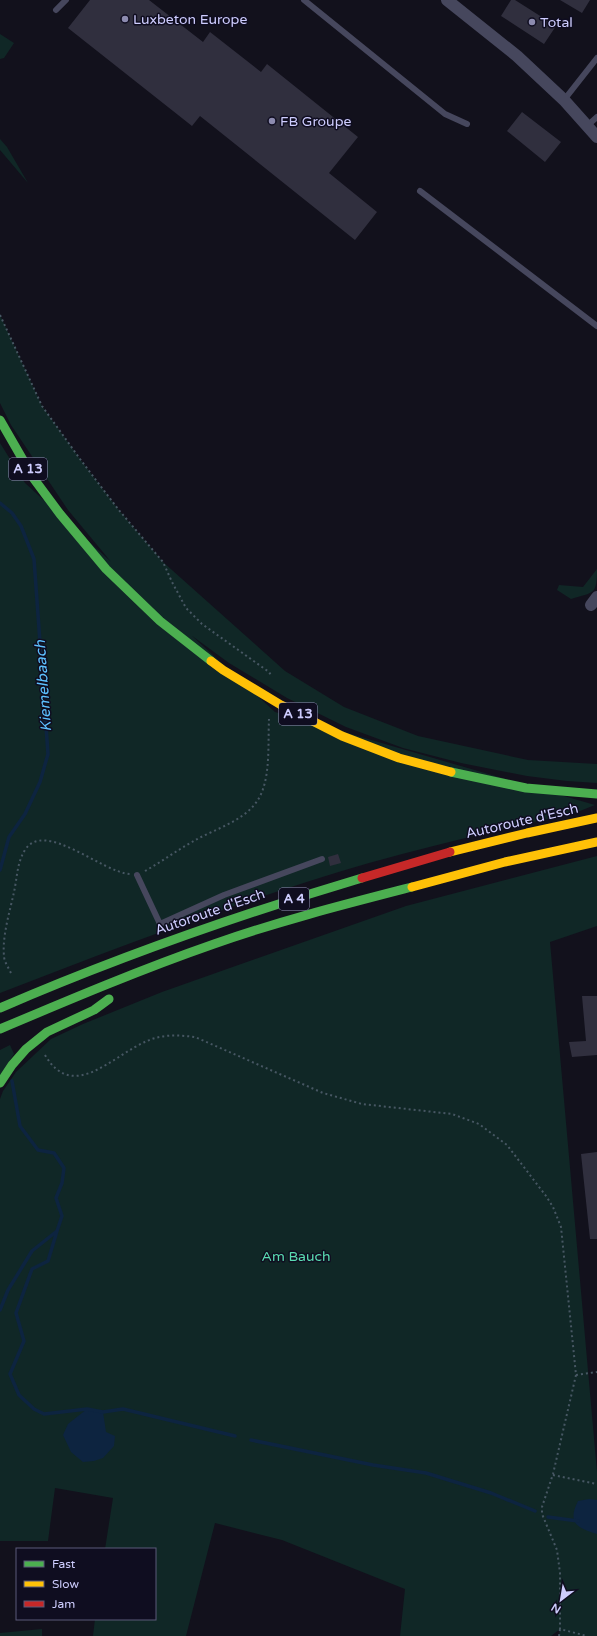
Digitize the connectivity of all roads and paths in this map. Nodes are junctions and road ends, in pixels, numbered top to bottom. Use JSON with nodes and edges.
{"nodes":[{"id":1,"x":66,"y":0,"type":"edge"},
{"id":2,"x":304,"y":0,"type":"edge"},
{"id":3,"x":447,"y":0,"type":"edge"},
{"id":4,"x":56,"y":10,"type":"dead end"},
{"id":5,"x":597,"y":58,"type":"edge"},
{"id":6,"x":564,"y":100,"type":"junction"},
{"id":7,"x":597,"y":117,"type":"edge"},
{"id":8,"x":467,"y":124,"type":"dead end"},
{"id":9,"x":587,"y":126,"type":"junction"},
{"id":10,"x":597,"y":137,"type":"edge"},
{"id":11,"x":420,"y":191,"type":"dead end"},
{"id":12,"x":0,"y":315,"type":"edge"},
{"id":13,"x":597,"y":326,"type":"edge"},
{"id":14,"x":0,"y":420,"type":"edge"},
{"id":15,"x":272,"y":677,"type":"dead end"},
{"id":16,"x":269,"y":719,"type":"dead end"},
{"id":17,"x":597,"y":794,"type":"edge"},
{"id":18,"x":597,"y":818,"type":"edge"},
{"id":19,"x":597,"y":842,"type":"edge"},
{"id":20,"x":322,"y":859,"type":"dead end"},
{"id":21,"x":137,"y":875,"type":"junction"},
{"id":22,"x":421,"y":884,"type":"junction"},
{"id":23,"x":329,"y":919,"type":"dead end"},
{"id":24,"x":160,"y":924,"type":"junction"},
{"id":25,"x":165,"y":936,"type":"junction"},
{"id":26,"x":11,"y":973,"type":"dead end"},
{"id":27,"x":0,"y":1008,"type":"edge"},
{"id":28,"x":41,"y":1026,"type":"dead end"},
{"id":29,"x":0,"y":1029,"type":"edge"},
{"id":30,"x":44,"y":1054,"type":"dead end"},
{"id":31,"x":0,"y":1083,"type":"edge"},
{"id":32,"x":597,"y":1372,"type":"edge"},
{"id":33,"x":576,"y":1375,"type":"junction"},
{"id":34,"x":553,"y":1474,"type":"junction"},
{"id":35,"x":597,"y":1484,"type":"edge"},
{"id":36,"x":560,"y":1629,"type":"junction"},
{"id":37,"x":559,"y":1636,"type":"edge"},
{"id":38,"x":587,"y":1636,"type":"edge"}],
"edges":[{"from":1,"to":4,"type":"lane"},
{"from":2,"to":8,"type":"lane"},
{"from":3,"to":6,"type":"street"},
{"from":5,"to":6,"type":"lane"},
{"from":6,"to":9,"type":"street"},
{"from":7,"to":9,"type":"lane"},
{"from":9,"to":10,"type":"street"},
{"from":11,"to":13,"type":"lane"},
{"from":12,"to":15,"type":"path"},
{"from":14,"to":17,"type":"highway","number":"A 13"},
{"from":16,"to":21,"type":"path"},
{"from":18,"to":25,"type":"highway","name":"Autoroute d'Esch","number":"A 4"},
{"from":19,"to":22,"type":"highway","number":"A 4"},
{"from":20,"to":24,"type":"lane"},
{"from":21,"to":24,"type":"lane"},
{"from":21,"to":26,"type":"path"},
{"from":22,"to":23,"type":"highway","number":"A 4"},
{"from":22,"to":29,"type":"highway","number":"A 4"},
{"from":24,"to":25,"type":"lane"},
{"from":25,"to":27,"type":"highway","name":"Autoroute d'Esch","number":"A 4"},
{"from":28,"to":31,"type":"highway"},
{"from":30,"to":33,"type":"path"},
{"from":32,"to":33,"type":"path"},
{"from":33,"to":34,"type":"path"},
{"from":34,"to":35,"type":"path"},
{"from":34,"to":36,"type":"path"},
{"from":36,"to":37,"type":"path"},
{"from":36,"to":38,"type":"path"}]}
